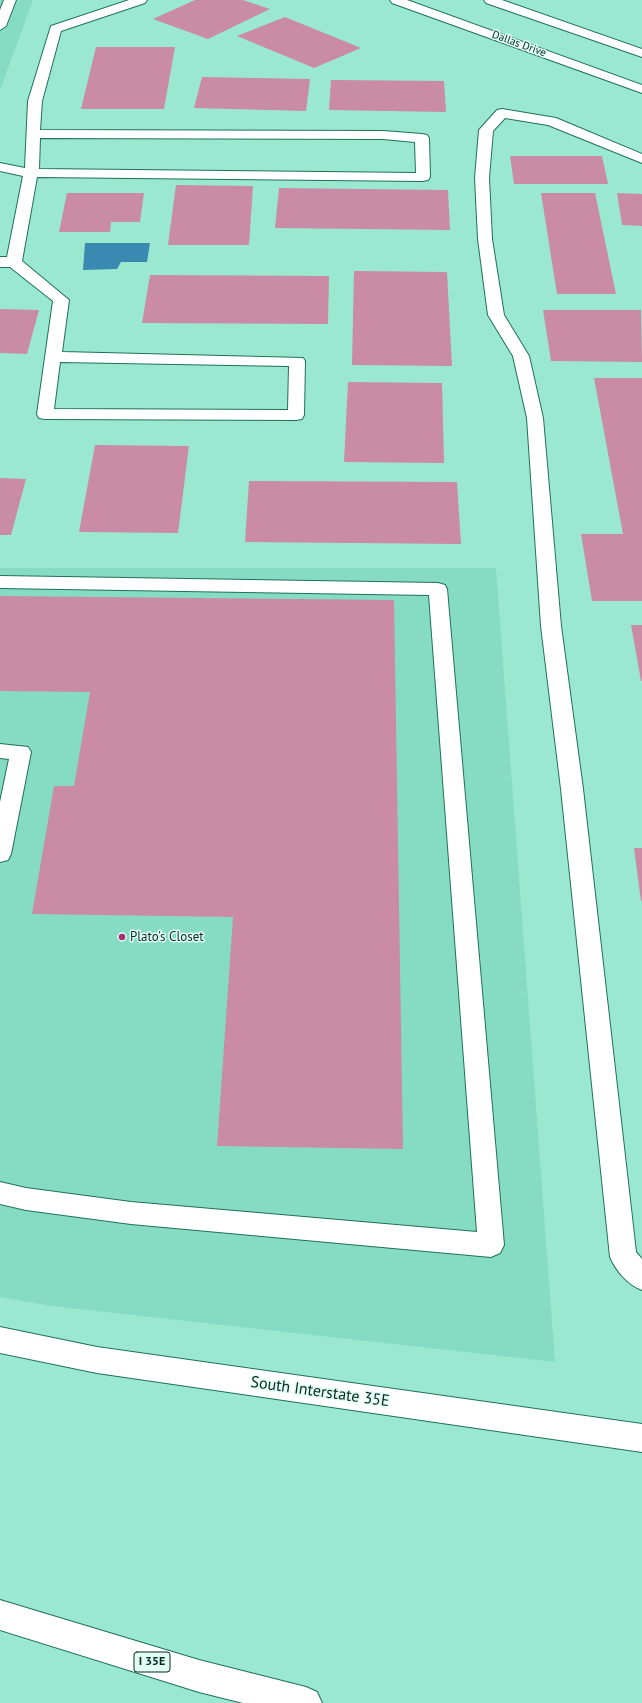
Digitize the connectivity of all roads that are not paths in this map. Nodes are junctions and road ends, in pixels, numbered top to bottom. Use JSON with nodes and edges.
{"nodes":[{"id":1,"x":10,"y":0,"type":"edge"},
{"id":2,"x":141,"y":0,"type":"edge"},
{"id":3,"x":396,"y":0,"type":"edge"},
{"id":4,"x":490,"y":0,"type":"edge"},
{"id":5,"x":0,"y":26,"type":"edge"},
{"id":6,"x":642,"y":53,"type":"edge"},
{"id":7,"x":642,"y":89,"type":"edge"},
{"id":8,"x":34,"y":134,"type":"junction"},
{"id":9,"x":642,"y":158,"type":"edge"},
{"id":10,"x":0,"y":167,"type":"edge"},
{"id":11,"x":31,"y":174,"type":"junction"},
{"id":12,"x":7,"y":262,"type":"edge"},
{"id":13,"x":53,"y":357,"type":"junction"},
{"id":14,"x":0,"y":582,"type":"edge"},
{"id":15,"x":0,"y":751,"type":"edge"},
{"id":16,"x":0,"y":854,"type":"edge"},
{"id":17,"x":0,"y":1193,"type":"edge"},
{"id":18,"x":642,"y":1278,"type":"edge"},
{"id":19,"x":0,"y":1340,"type":"edge"},
{"id":20,"x":642,"y":1438,"type":"edge"},
{"id":21,"x":0,"y":1615,"type":"edge"},
{"id":22,"x":306,"y":1703,"type":"edge"}],
"edges":[{"from":1,"to":5,"type":"main road"},
{"from":2,"to":8,"type":"main road"},
{"from":3,"to":7,"type":"main road","name":"Dallas Drive"},
{"from":4,"to":6,"type":"main road"},
{"from":8,"to":11,"type":"main road"},
{"from":8,"to":11,"type":"main road"},
{"from":9,"to":18,"type":"main road"},
{"from":10,"to":11,"type":"main road"},
{"from":11,"to":12,"type":"main road"},
{"from":12,"to":13,"type":"main road"},
{"from":13,"to":13,"type":"main road"},
{"from":14,"to":17,"type":"main road"},
{"from":15,"to":16,"type":"main road"},
{"from":19,"to":20,"type":"main road","name":"South Interstate 35E"},
{"from":21,"to":22,"type":"main road","number":"I 35E"}]}
